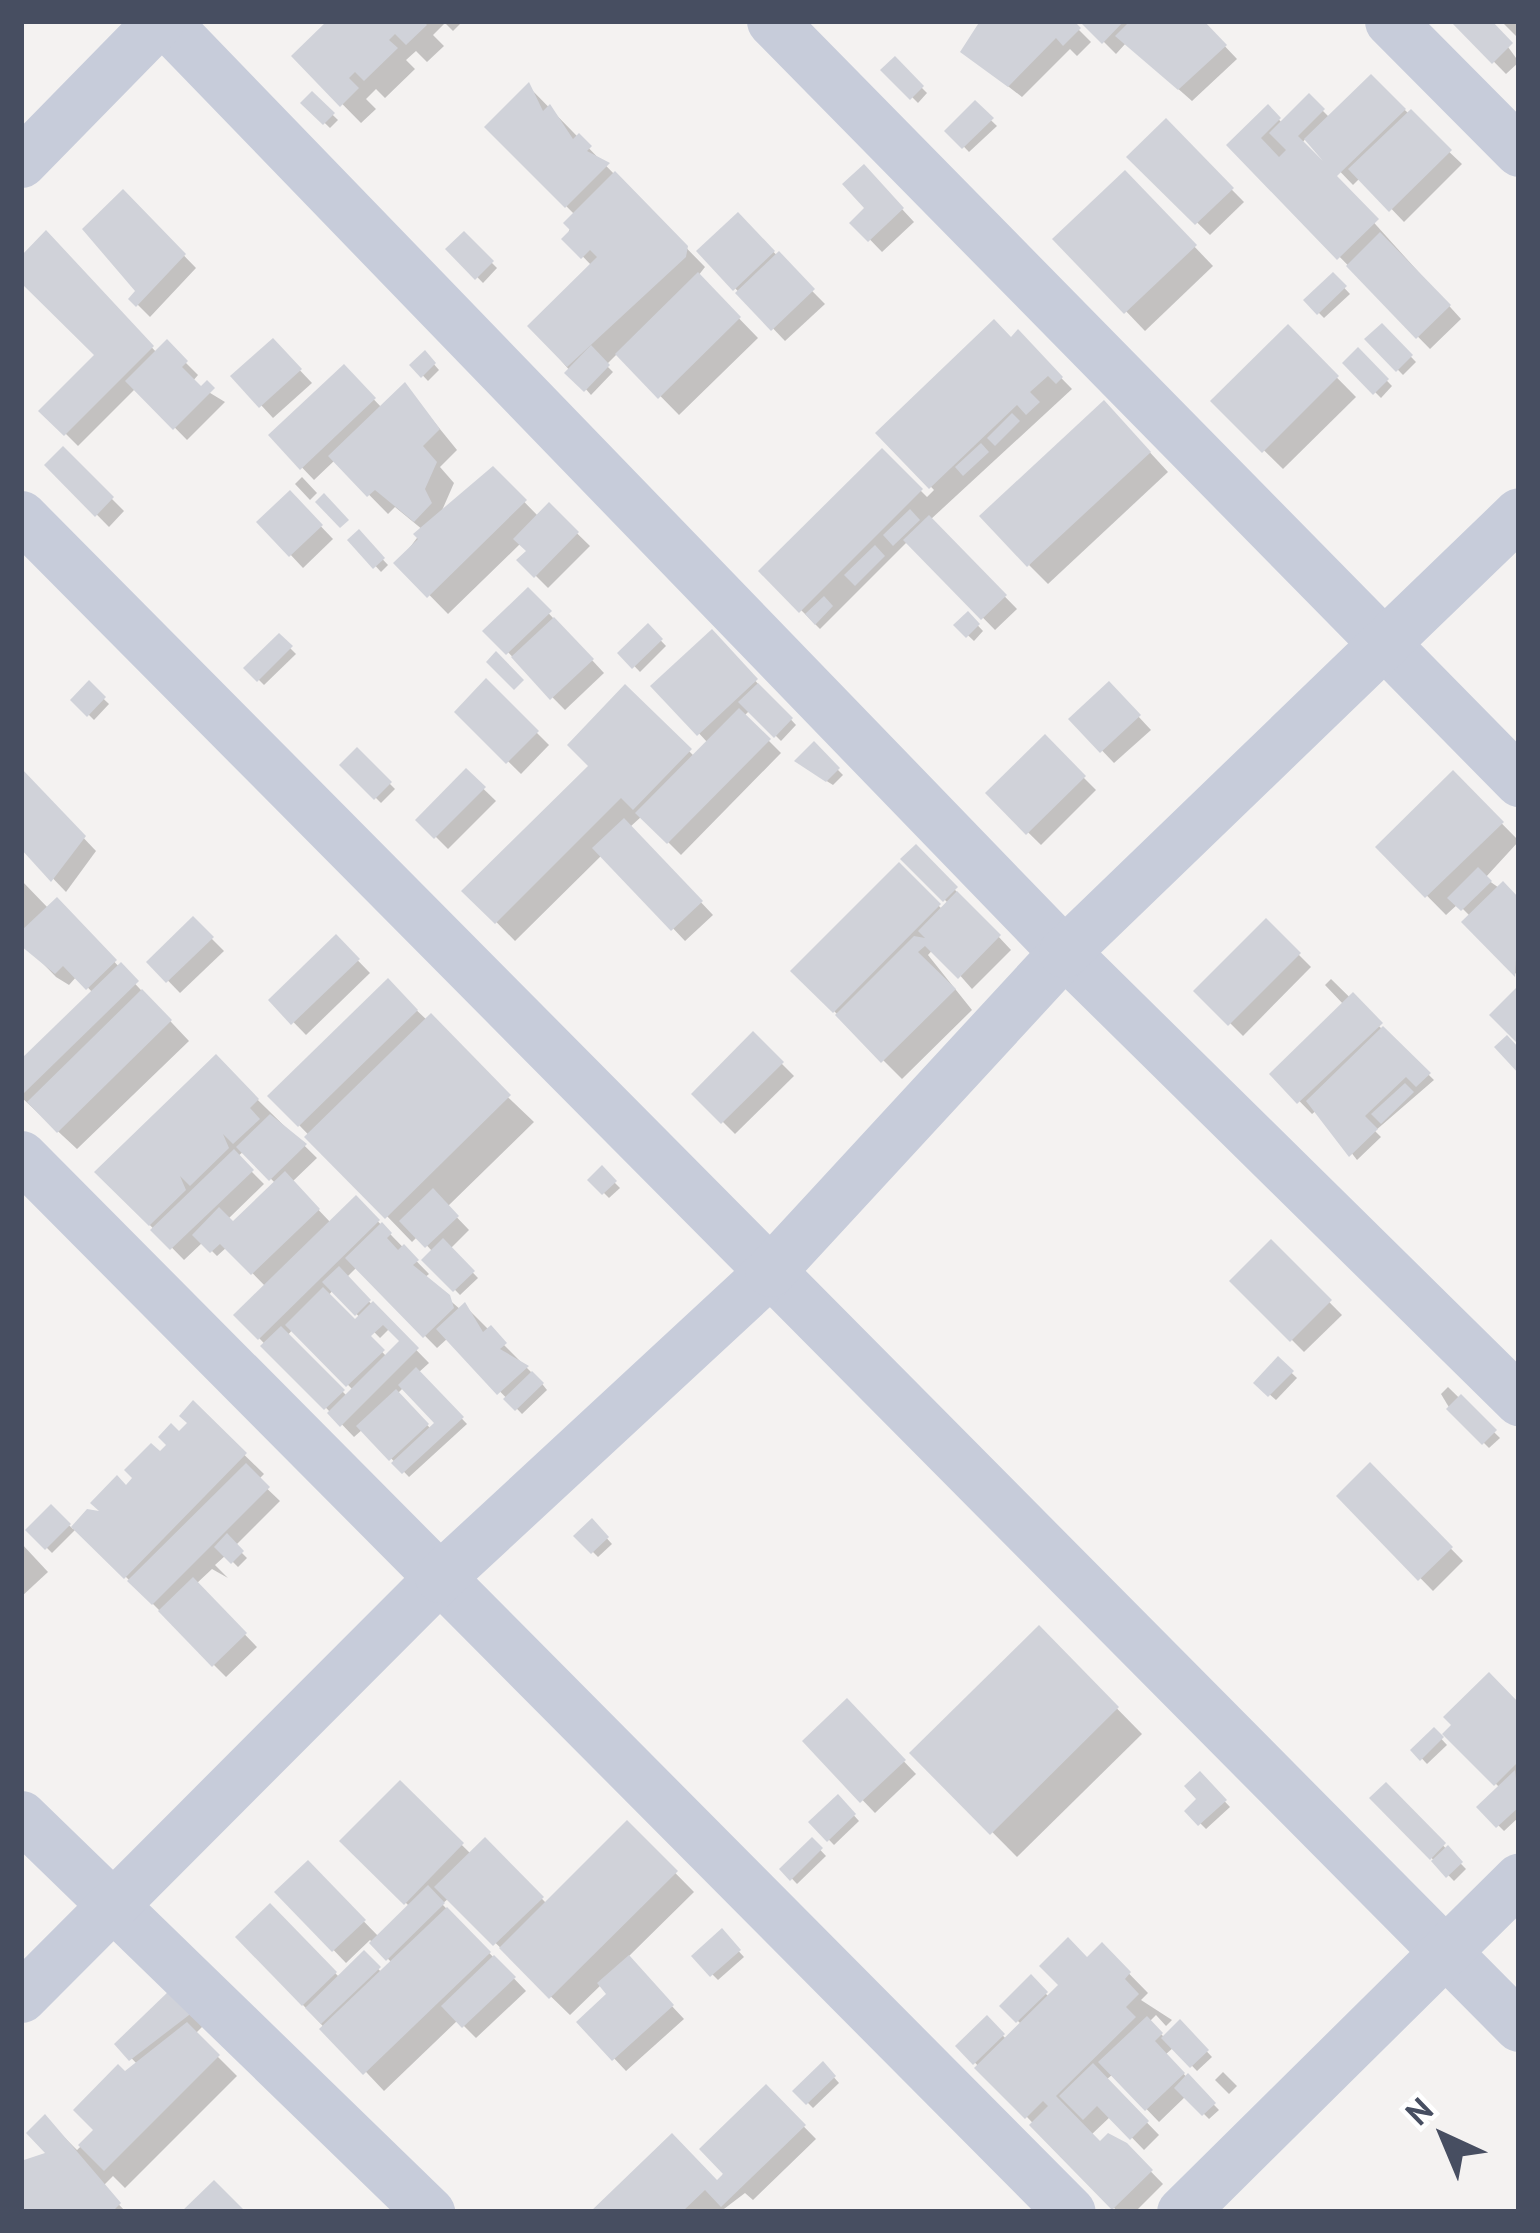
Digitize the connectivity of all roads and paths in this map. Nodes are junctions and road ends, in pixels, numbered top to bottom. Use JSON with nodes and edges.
{"nodes":[{"id":1,"x":161,"y":21,"type":"edge"},
{"id":2,"x":772,"y":21,"type":"edge"},
{"id":3,"x":1390,"y":21,"type":"edge"},
{"id":4,"x":1519,"y":152,"type":"edge"},
{"id":5,"x":21,"y":162,"type":"edge"},
{"id":6,"x":1519,"y":513,"type":"edge"},
{"id":7,"x":21,"y":516,"type":"edge"},
{"id":8,"x":1383,"y":644,"type":"junction"},
{"id":9,"x":1519,"y":781,"type":"edge"},
{"id":10,"x":1064,"y":952,"type":"junction"},
{"id":11,"x":21,"y":1156,"type":"edge"},
{"id":12,"x":770,"y":1271,"type":"junction"},
{"id":13,"x":1519,"y":1400,"type":"edge"},
{"id":14,"x":440,"y":1577,"type":"junction"},
{"id":15,"x":21,"y":1816,"type":"edge"},
{"id":16,"x":1519,"y":1878,"type":"edge"},
{"id":17,"x":109,"y":1909,"type":"junction"},
{"id":18,"x":1445,"y":1951,"type":"junction"},
{"id":19,"x":21,"y":1997,"type":"edge"},
{"id":20,"x":1519,"y":2026,"type":"edge"},
{"id":21,"x":429,"y":2212,"type":"edge"},
{"id":22,"x":1070,"y":2212,"type":"edge"},
{"id":23,"x":1182,"y":2212,"type":"edge"}],
"edges":[{"from":1,"to":5,"type":"street"},
{"from":1,"to":10,"type":"street"},
{"from":2,"to":8,"type":"street"},
{"from":3,"to":4,"type":"street"},
{"from":6,"to":8,"type":"street"},
{"from":7,"to":12,"type":"street"},
{"from":8,"to":9,"type":"street"},
{"from":8,"to":10,"type":"street"},
{"from":10,"to":12,"type":"street"},
{"from":10,"to":13,"type":"street"},
{"from":11,"to":14,"type":"street"},
{"from":12,"to":14,"type":"street"},
{"from":12,"to":18,"type":"street"},
{"from":14,"to":17,"type":"street"},
{"from":14,"to":22,"type":"street"},
{"from":15,"to":17,"type":"street"},
{"from":16,"to":18,"type":"street"},
{"from":17,"to":19,"type":"street"},
{"from":17,"to":21,"type":"street"},
{"from":18,"to":20,"type":"street"},
{"from":18,"to":23,"type":"street"}]}
